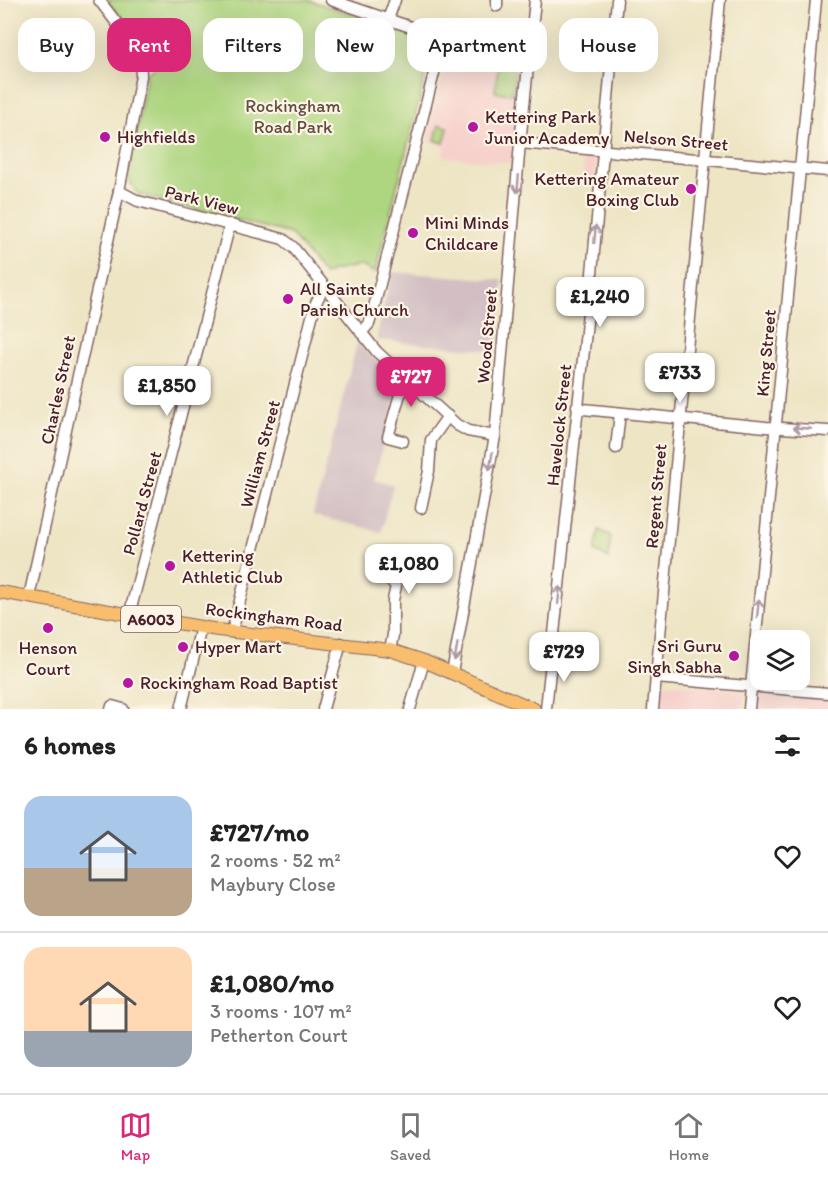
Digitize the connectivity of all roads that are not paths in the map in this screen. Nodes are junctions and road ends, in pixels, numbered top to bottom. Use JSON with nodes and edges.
{"nodes":[{"id":1,"x":99,"y":0,"type":"edge"},
{"id":2,"x":331,"y":0,"type":"edge"},
{"id":3,"x":395,"y":0,"type":"edge"},
{"id":4,"x":534,"y":0,"type":"edge"},
{"id":5,"x":617,"y":0,"type":"edge"},
{"id":6,"x":720,"y":0,"type":"edge"},
{"id":7,"x":816,"y":0,"type":"edge"},
{"id":8,"x":385,"y":18,"type":"edge"},
{"id":9,"x":388,"y":18,"type":"edge"},
{"id":10,"x":533,"y":18,"type":"edge"},
{"id":11,"x":434,"y":72,"type":"edge"},
{"id":12,"x":528,"y":72,"type":"edge"},
{"id":13,"x":520,"y":143,"type":"junction"},
{"id":14,"x":603,"y":150,"type":"junction"},
{"id":15,"x":705,"y":159,"type":"junction"},
{"id":16,"x":800,"y":168,"type":"junction"},
{"id":17,"x":828,"y":171,"type":"edge"},
{"id":18,"x":119,"y":191,"type":"junction"},
{"id":19,"x":230,"y":224,"type":"junction"},
{"id":20,"x":325,"y":287,"type":"junction"},
{"id":21,"x":361,"y":333,"type":"junction"},
{"id":22,"x":411,"y":382,"type":"junction"},
{"id":23,"x":578,"y":405,"type":"junction"},
{"id":24,"x":620,"y":413,"type":"junction"},
{"id":25,"x":447,"y":416,"type":"junction"},
{"id":26,"x":680,"y":418,"type":"junction"},
{"id":27,"x":776,"y":426,"type":"junction"},
{"id":28,"x":828,"y":430,"type":"edge"},
{"id":29,"x":495,"y":436,"type":"junction"},
{"id":30,"x":403,"y":441,"type":"dead end"},
{"id":31,"x":616,"y":448,"type":"dead end"},
{"id":32,"x":421,"y":508,"type":"dead end"},
{"id":33,"x":373,"y":566,"type":"dead end"},
{"id":34,"x":0,"y":592,"type":"edge"},
{"id":35,"x":29,"y":597,"type":"junction"},
{"id":36,"x":129,"y":616,"type":"junction"},
{"id":37,"x":201,"y":627,"type":"junction"},
{"id":38,"x":756,"y":630,"type":"edge"},
{"id":39,"x":232,"y":632,"type":"junction"},
{"id":40,"x":341,"y":643,"type":"junction"},
{"id":41,"x":390,"y":650,"type":"junction"},
{"id":42,"x":424,"y":662,"type":"junction"},
{"id":43,"x":453,"y":673,"type":"junction"},
{"id":44,"x":656,"y":678,"type":"junction"},
{"id":45,"x":750,"y":687,"type":"edge"},
{"id":46,"x":751,"y":690,"type":"edge"},
{"id":47,"x":790,"y":690,"type":"edge"},
{"id":48,"x":828,"y":693,"type":"edge"},
{"id":49,"x":111,"y":707,"type":"edge"},
{"id":50,"x":123,"y":709,"type":"edge"},
{"id":51,"x":181,"y":709,"type":"edge"},
{"id":52,"x":323,"y":709,"type":"edge"},
{"id":53,"x":410,"y":709,"type":"edge"},
{"id":54,"x":534,"y":709,"type":"edge"},
{"id":55,"x":546,"y":709,"type":"edge"},
{"id":56,"x":653,"y":709,"type":"edge"},
{"id":57,"x":749,"y":709,"type":"edge"}],
"edges":[{"from":1,"to":18,"type":"street"},
{"from":2,"to":8,"type":"street"},
{"from":3,"to":9,"type":"street"},
{"from":4,"to":10,"type":"street","name":"Wood Street"},
{"from":5,"to":14,"type":"street","name":"Havelock Street"},
{"from":6,"to":15,"type":"street","name":"Regent Street"},
{"from":7,"to":16,"type":"street","name":"King Street"},
{"from":11,"to":21,"type":"street"},
{"from":12,"to":13,"type":"street","name":"Wood Street"},
{"from":13,"to":14,"type":"street","name":"Nelson Street"},
{"from":13,"to":29,"type":"street","name":"Wood Street","one_way":true},
{"from":14,"to":15,"type":"street","name":"Nelson Street"},
{"from":23,"to":14,"type":"street","name":"Havelock Street","one_way":true},
{"from":15,"to":16,"type":"street","name":"Nelson Street"},
{"from":15,"to":26,"type":"street","name":"Regent Street"},
{"from":16,"to":17,"type":"street","name":"Nelson Street"},
{"from":16,"to":27,"type":"street","name":"King Street"},
{"from":18,"to":19,"type":"street","name":"Park View"},
{"from":18,"to":35,"type":"street","name":"Charles Street"},
{"from":19,"to":20,"type":"street","name":"Park View"},
{"from":19,"to":36,"type":"street","name":"Pollard Street"},
{"from":20,"to":21,"type":"street","name":"Park View"},
{"from":20,"to":39,"type":"street","name":"William Street"},
{"from":21,"to":22,"type":"street","name":"Park View"},
{"from":22,"to":25,"type":"street","name":"Park View"},
{"from":22,"to":30,"type":"street"},
{"from":23,"to":24,"type":"street"},
{"from":55,"to":23,"type":"street","name":"Havelock Street","one_way":true},
{"from":24,"to":26,"type":"street"},
{"from":24,"to":31,"type":"street"},
{"from":25,"to":29,"type":"street","name":"Park View"},
{"from":25,"to":32,"type":"street"},
{"from":26,"to":27,"type":"street"},
{"from":26,"to":44,"type":"street","name":"Regent Street"},
{"from":28,"to":27,"type":"street","one_way":true},
{"from":38,"to":27,"type":"street","name":"King Street","one_way":true},
{"from":29,"to":43,"type":"street","name":"Wood Street","one_way":true},
{"from":33,"to":41,"type":"street"},
{"from":34,"to":35,"type":"main road","name":"Rockingham Road","number":"A6003"},
{"from":35,"to":36,"type":"main road","name":"Rockingham Road","number":"A6003"},
{"from":36,"to":37,"type":"main road","name":"Rockingham Road","number":"A6003"},
{"from":37,"to":39,"type":"main road","name":"Rockingham Road","number":"A6003"},
{"from":37,"to":51,"type":"street"},
{"from":39,"to":40,"type":"main road","name":"Rockingham Road","number":"A6003"},
{"from":40,"to":41,"type":"main road","name":"Rockingham Road","number":"A6003"},
{"from":40,"to":52,"type":"street"},
{"from":41,"to":42,"type":"main road","name":"Rockingham Road","number":"A6003"},
{"from":42,"to":43,"type":"main road","name":"Rockingham Road","number":"A6003"},
{"from":42,"to":53,"type":"street"},
{"from":43,"to":54,"type":"main road","name":"Rockingham Road","number":"A6003"},
{"from":44,"to":45,"type":"street"},
{"from":44,"to":56,"type":"street","name":"Regent Street"},
{"from":46,"to":57,"type":"street","name":"King Street"},
{"from":47,"to":48,"type":"street"},
{"from":49,"to":50,"type":"street"}]}
